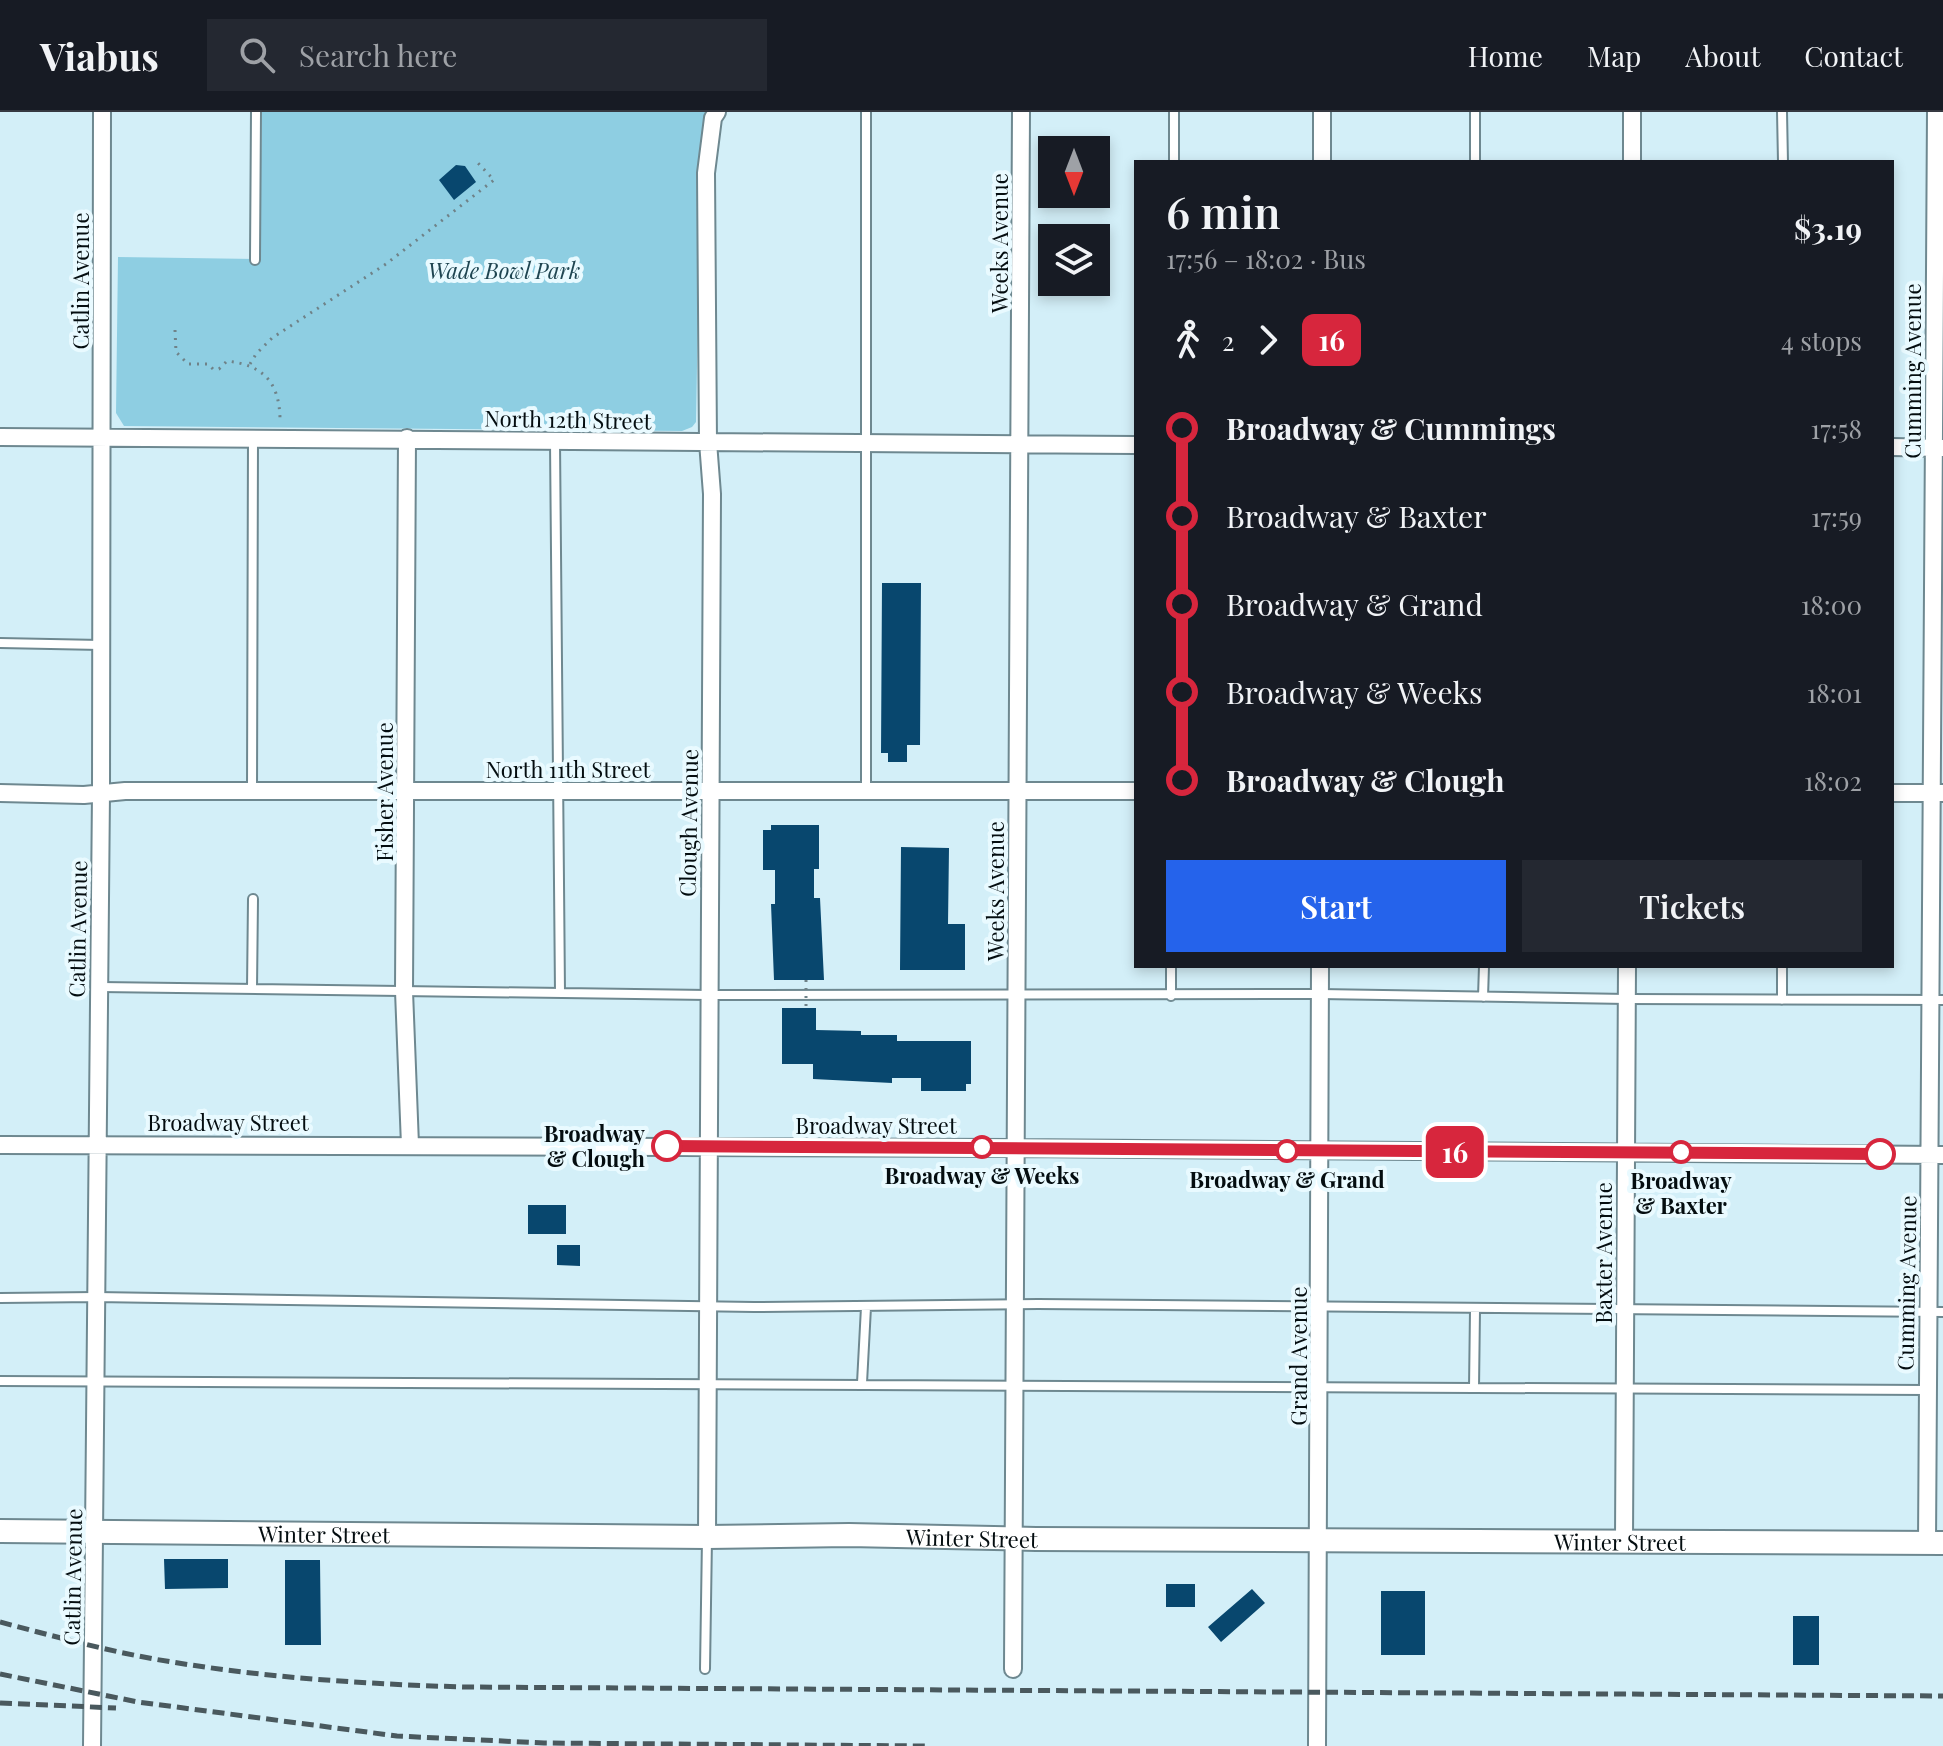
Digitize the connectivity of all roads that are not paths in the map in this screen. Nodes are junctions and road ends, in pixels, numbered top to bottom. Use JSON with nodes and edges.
{"nodes":[{"id":1,"x":102,"y":112,"type":"edge"},
{"id":2,"x":256,"y":112,"type":"edge"},
{"id":3,"x":717,"y":112,"type":"edge"},
{"id":4,"x":866,"y":112,"type":"edge"},
{"id":5,"x":1021,"y":112,"type":"edge"},
{"id":6,"x":1174,"y":112,"type":"edge"},
{"id":7,"x":1322,"y":112,"type":"edge"},
{"id":8,"x":1475,"y":112,"type":"edge"},
{"id":9,"x":1632,"y":112,"type":"edge"},
{"id":10,"x":1782,"y":112,"type":"edge"},
{"id":11,"x":1936,"y":112,"type":"edge"},
{"id":12,"x":1174,"y":160,"type":"edge"},
{"id":13,"x":1322,"y":160,"type":"edge"},
{"id":14,"x":1475,"y":160,"type":"edge"},
{"id":15,"x":1632,"y":160,"type":"edge"},
{"id":16,"x":1783,"y":160,"type":"edge"},
{"id":17,"x":255,"y":260,"type":"dead end"},
{"id":18,"x":0,"y":437,"type":"edge"},
{"id":19,"x":253,"y":437,"type":"junction"},
{"id":20,"x":102,"y":438,"type":"junction"},
{"id":21,"x":407,"y":438,"type":"junction"},
{"id":22,"x":555,"y":442,"type":"junction"},
{"id":23,"x":708,"y":442,"type":"junction"},
{"id":24,"x":867,"y":443,"type":"junction"},
{"id":25,"x":1020,"y":444,"type":"junction"},
{"id":26,"x":1134,"y":445,"type":"edge"},
{"id":27,"x":1894,"y":447,"type":"edge"},
{"id":28,"x":1938,"y":448,"type":"edge"},
{"id":29,"x":0,"y":643,"type":"edge"},
{"id":30,"x":101,"y":645,"type":"junction"},
{"id":31,"x":711,"y":790,"type":"junction"},
{"id":32,"x":866,"y":790,"type":"junction"},
{"id":33,"x":1018,"y":790,"type":"junction"},
{"id":34,"x":252,"y":791,"type":"junction"},
{"id":35,"x":406,"y":791,"type":"junction"},
{"id":36,"x":560,"y":791,"type":"junction"},
{"id":37,"x":1134,"y":791,"type":"edge"},
{"id":38,"x":0,"y":793,"type":"edge"},
{"id":39,"x":101,"y":793,"type":"junction"},
{"id":40,"x":1894,"y":793,"type":"edge"},
{"id":41,"x":1938,"y":793,"type":"edge"},
{"id":42,"x":253,"y":899,"type":"dead end"},
{"id":43,"x":1171,"y":968,"type":"edge"},
{"id":44,"x":1320,"y":968,"type":"edge"},
{"id":45,"x":1484,"y":968,"type":"edge"},
{"id":46,"x":1627,"y":968,"type":"edge"},
{"id":47,"x":1782,"y":968,"type":"edge"},
{"id":48,"x":99,"y":987,"type":"junction"},
{"id":49,"x":252,"y":988,"type":"junction"},
{"id":50,"x":404,"y":991,"type":"junction"},
{"id":51,"x":560,"y":993,"type":"junction"},
{"id":52,"x":1017,"y":993,"type":"junction"},
{"id":53,"x":1320,"y":994,"type":"junction"},
{"id":54,"x":708,"y":995,"type":"junction"},
{"id":55,"x":1171,"y":996,"type":"junction"},
{"id":56,"x":1483,"y":997,"type":"junction"},
{"id":57,"x":1627,"y":999,"type":"junction"},
{"id":58,"x":1782,"y":1000,"type":"junction"},
{"id":59,"x":1936,"y":1000,"type":"edge"},
{"id":60,"x":96,"y":1144,"type":"junction"},
{"id":61,"x":0,"y":1145,"type":"edge"},
{"id":62,"x":410,"y":1145,"type":"junction"},
{"id":63,"x":707,"y":1146,"type":"junction"},
{"id":64,"x":1016,"y":1148,"type":"junction"},
{"id":65,"x":1320,"y":1151,"type":"junction"},
{"id":66,"x":1626,"y":1152,"type":"junction"},
{"id":67,"x":1936,"y":1155,"type":"edge"},
{"id":68,"x":96,"y":1297,"type":"junction"},
{"id":69,"x":0,"y":1298,"type":"edge"},
{"id":70,"x":1015,"y":1305,"type":"junction"},
{"id":71,"x":708,"y":1306,"type":"junction"},
{"id":72,"x":866,"y":1307,"type":"junction"},
{"id":73,"x":1320,"y":1308,"type":"junction"},
{"id":74,"x":1475,"y":1310,"type":"junction"},
{"id":75,"x":1625,"y":1311,"type":"junction"},
{"id":76,"x":1935,"y":1312,"type":"edge"},
{"id":77,"x":96,"y":1380,"type":"junction"},
{"id":78,"x":0,"y":1381,"type":"edge"},
{"id":79,"x":862,"y":1383,"type":"junction"},
{"id":80,"x":708,"y":1384,"type":"junction"},
{"id":81,"x":1014,"y":1386,"type":"junction"},
{"id":82,"x":1320,"y":1386,"type":"junction"},
{"id":83,"x":1474,"y":1388,"type":"junction"},
{"id":84,"x":1625,"y":1388,"type":"junction"},
{"id":85,"x":1927,"y":1390,"type":"junction"},
{"id":86,"x":0,"y":1531,"type":"edge"},
{"id":87,"x":94,"y":1531,"type":"junction"},
{"id":88,"x":707,"y":1537,"type":"junction"},
{"id":89,"x":1013,"y":1539,"type":"junction"},
{"id":90,"x":1624,"y":1540,"type":"junction"},
{"id":91,"x":1319,"y":1541,"type":"junction"},
{"id":92,"x":1935,"y":1543,"type":"edge"},
{"id":93,"x":705,"y":1669,"type":"dead end"},
{"id":94,"x":1013,"y":1669,"type":"dead end"},
{"id":95,"x":92,"y":1746,"type":"edge"},
{"id":96,"x":1317,"y":1746,"type":"edge"}],
"edges":[{"from":1,"to":20,"type":"street","name":"Catlin Avenue"},
{"from":2,"to":17,"type":"lane"},
{"from":3,"to":23,"type":"street","name":"Clough Avenue"},
{"from":4,"to":24,"type":"lane"},
{"from":5,"to":25,"type":"street","name":"Weeks Avenue"},
{"from":6,"to":12,"type":"lane"},
{"from":7,"to":13,"type":"street"},
{"from":8,"to":14,"type":"lane"},
{"from":9,"to":15,"type":"street"},
{"from":10,"to":16,"type":"lane"},
{"from":11,"to":28,"type":"street","name":"Cumming Avenue"},
{"from":18,"to":20,"type":"street","name":"North 12th Street"},
{"from":19,"to":20,"type":"street","name":"North 12th Street"},
{"from":19,"to":21,"type":"street","name":"North 12th Street"},
{"from":19,"to":34,"type":"lane"},
{"from":20,"to":30,"type":"street","name":"Catlin Avenue"},
{"from":21,"to":22,"type":"street","name":"North 12th Street"},
{"from":21,"to":35,"type":"street","name":"Fisher Avenue"},
{"from":22,"to":23,"type":"street","name":"North 12th Street"},
{"from":22,"to":36,"type":"lane"},
{"from":23,"to":24,"type":"street","name":"North 12th Street"},
{"from":23,"to":31,"type":"street","name":"Clough Avenue"},
{"from":24,"to":25,"type":"street","name":"North 12th Street"},
{"from":24,"to":32,"type":"lane"},
{"from":25,"to":26,"type":"street","name":"North 12th Street"},
{"from":25,"to":33,"type":"street","name":"Weeks Avenue"},
{"from":27,"to":28,"type":"street"},
{"from":28,"to":41,"type":"street","name":"Cumming Avenue"},
{"from":29,"to":30,"type":"lane"},
{"from":30,"to":39,"type":"street","name":"Catlin Avenue"},
{"from":31,"to":32,"type":"street","name":"North 11th Street"},
{"from":31,"to":36,"type":"street","name":"North 11th Street"},
{"from":31,"to":54,"type":"street","name":"Clough Avenue"},
{"from":32,"to":33,"type":"street","name":"North 11th Street"},
{"from":33,"to":37,"type":"street","name":"North 11th Street"},
{"from":33,"to":52,"type":"street","name":"Weeks Avenue"},
{"from":34,"to":35,"type":"street","name":"North 11th Street"},
{"from":34,"to":39,"type":"street","name":"North 11th Street"},
{"from":35,"to":36,"type":"street","name":"North 11th Street"},
{"from":35,"to":50,"type":"street","name":"Fisher Avenue"},
{"from":36,"to":51,"type":"lane"},
{"from":38,"to":39,"type":"street","name":"North 11th Street"},
{"from":39,"to":48,"type":"street","name":"Catlin Avenue"},
{"from":40,"to":41,"type":"street"},
{"from":41,"to":59,"type":"street","name":"Cumming Avenue"},
{"from":42,"to":49,"type":"lane"},
{"from":43,"to":55,"type":"lane"},
{"from":44,"to":53,"type":"street","name":"Grand Avenue"},
{"from":45,"to":56,"type":"lane"},
{"from":46,"to":57,"type":"street","name":"Baxter Avenue"},
{"from":47,"to":58,"type":"lane"},
{"from":48,"to":49,"type":"lane"},
{"from":48,"to":60,"type":"street","name":"Catlin Avenue"},
{"from":49,"to":50,"type":"lane"},
{"from":50,"to":51,"type":"lane"},
{"from":50,"to":62,"type":"street","name":"Fisher Avenue"},
{"from":51,"to":54,"type":"lane"},
{"from":52,"to":54,"type":"lane"},
{"from":52,"to":55,"type":"lane"},
{"from":52,"to":64,"type":"street","name":"Weeks Avenue"},
{"from":53,"to":55,"type":"lane"},
{"from":53,"to":56,"type":"lane"},
{"from":53,"to":65,"type":"street","name":"Grand Avenue"},
{"from":54,"to":63,"type":"street","name":"Clough Avenue"},
{"from":56,"to":57,"type":"lane"},
{"from":57,"to":58,"type":"lane"},
{"from":57,"to":66,"type":"street","name":"Baxter Avenue"},
{"from":58,"to":59,"type":"lane"},
{"from":59,"to":67,"type":"street","name":"Cumming Avenue"},
{"from":60,"to":61,"type":"street","name":"Broadway Street"},
{"from":60,"to":62,"type":"street","name":"Broadway Street"},
{"from":60,"to":68,"type":"street","name":"Catlin Avenue"},
{"from":62,"to":63,"type":"street","name":"Broadway Street"},
{"from":63,"to":64,"type":"street","name":"Broadway Street"},
{"from":63,"to":71,"type":"street","name":"Clough Avenue"},
{"from":64,"to":65,"type":"street","name":"Broadway Street"},
{"from":64,"to":70,"type":"street","name":"Weeks Avenue"},
{"from":65,"to":66,"type":"street","name":"Broadway Street"},
{"from":65,"to":73,"type":"street","name":"Grand Avenue"},
{"from":66,"to":67,"type":"street","name":"Broadway Street"},
{"from":66,"to":75,"type":"street","name":"Baxter Avenue"},
{"from":67,"to":76,"type":"street","name":"Cumming Avenue"},
{"from":68,"to":69,"type":"lane"},
{"from":68,"to":71,"type":"lane"},
{"from":68,"to":77,"type":"street","name":"Catlin Avenue"},
{"from":70,"to":72,"type":"lane"},
{"from":70,"to":73,"type":"lane"},
{"from":70,"to":81,"type":"street","name":"Weeks Avenue"},
{"from":71,"to":72,"type":"lane"},
{"from":71,"to":80,"type":"street","name":"Clough Avenue"},
{"from":72,"to":79,"type":"lane"},
{"from":73,"to":74,"type":"lane"},
{"from":73,"to":82,"type":"street","name":"Grand Avenue"},
{"from":74,"to":75,"type":"lane"},
{"from":74,"to":83,"type":"lane"},
{"from":75,"to":76,"type":"lane"},
{"from":75,"to":84,"type":"street","name":"Baxter Avenue"},
{"from":76,"to":85,"type":"street","name":"Cumming Avenue"},
{"from":77,"to":78,"type":"lane"},
{"from":77,"to":80,"type":"lane"},
{"from":77,"to":87,"type":"street","name":"Catlin Avenue"},
{"from":79,"to":80,"type":"lane"},
{"from":79,"to":81,"type":"lane"},
{"from":80,"to":88,"type":"street","name":"Clough Avenue"},
{"from":81,"to":82,"type":"lane"},
{"from":81,"to":89,"type":"street","name":"Weeks Avenue"},
{"from":82,"to":83,"type":"lane"},
{"from":82,"to":91,"type":"street","name":"Grand Avenue"},
{"from":83,"to":84,"type":"lane"},
{"from":84,"to":85,"type":"lane"},
{"from":84,"to":90,"type":"street","name":"Baxter Avenue"},
{"from":85,"to":92,"type":"street","name":"Cumming Avenue"},
{"from":86,"to":87,"type":"street","name":"Winter Street"},
{"from":87,"to":88,"type":"street","name":"Winter Street"},
{"from":87,"to":95,"type":"street","name":"Catlin Avenue"},
{"from":88,"to":89,"type":"street","name":"Winter Street"},
{"from":88,"to":93,"type":"lane"},
{"from":89,"to":91,"type":"street","name":"Winter Street"},
{"from":89,"to":94,"type":"street","name":"Weeks Avenue"},
{"from":90,"to":91,"type":"street","name":"Winter Street"},
{"from":90,"to":92,"type":"street","name":"Winter Street"},
{"from":91,"to":96,"type":"street","name":"Grand Avenue"}]}
